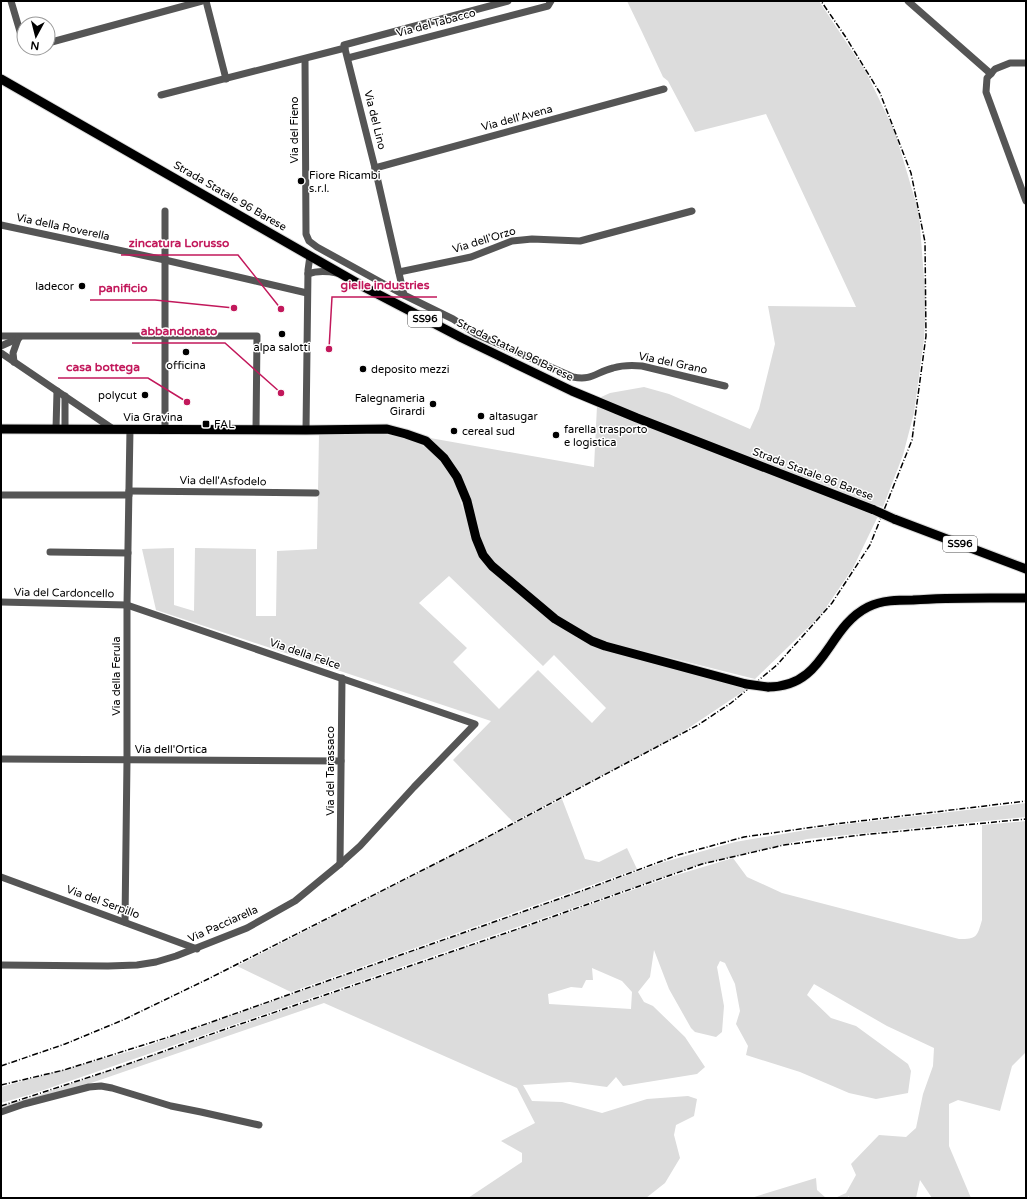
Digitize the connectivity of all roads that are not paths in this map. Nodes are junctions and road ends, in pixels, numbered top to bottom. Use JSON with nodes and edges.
{"nodes":[{"id":1,"x":11,"y":1,"type":"edge"},
{"id":2,"x":202,"y":1,"type":"edge"},
{"id":3,"x":206,"y":1,"type":"edge"},
{"id":4,"x":508,"y":1,"type":"edge"},
{"id":5,"x":551,"y":1,"type":"edge"},
{"id":6,"x":908,"y":1,"type":"edge"},
{"id":7,"x":16,"y":18,"type":"edge"},
{"id":8,"x":56,"y":41,"type":"edge"},
{"id":9,"x":345,"y":47,"type":"junction"},
{"id":10,"x":348,"y":58,"type":"junction"},
{"id":11,"x":304,"y":59,"type":"junction"},
{"id":12,"x":1026,"y":63,"type":"edge"},
{"id":13,"x":991,"y":74,"type":"junction"},
{"id":14,"x":1,"y":79,"type":"edge"},
{"id":15,"x":226,"y":79,"type":"junction"},
{"id":16,"x":664,"y":89,"type":"dead end"},
{"id":17,"x":161,"y":96,"type":"dead end"},
{"id":18,"x":375,"y":168,"type":"junction"},
{"id":19,"x":1026,"y":201,"type":"edge"},
{"id":20,"x":165,"y":211,"type":"dead end"},
{"id":21,"x":692,"y":211,"type":"dead end"},
{"id":22,"x":1,"y":225,"type":"edge"},
{"id":23,"x":314,"y":258,"type":"junction"},
{"id":24,"x":335,"y":258,"type":"junction"},
{"id":25,"x":165,"y":260,"type":"junction"},
{"id":26,"x":329,"y":266,"type":"junction"},
{"id":27,"x":311,"y":272,"type":"junction"},
{"id":28,"x":399,"y":272,"type":"junction"},
{"id":29,"x":341,"y":273,"type":"junction"},
{"id":30,"x":307,"y":293,"type":"junction"},
{"id":31,"x":404,"y":295,"type":"junction"},
{"id":32,"x":1,"y":336,"type":"edge"},
{"id":33,"x":165,"y":336,"type":"junction"},
{"id":34,"x":21,"y":338,"type":"junction"},
{"id":35,"x":1,"y":346,"type":"edge"},
{"id":36,"x":1,"y":353,"type":"edge"},
{"id":37,"x":14,"y":362,"type":"junction"},
{"id":38,"x":725,"y":386,"type":"dead end"},
{"id":39,"x":57,"y":391,"type":"junction"},
{"id":40,"x":65,"y":396,"type":"junction"},
{"id":41,"x":1,"y":429,"type":"edge"},
{"id":42,"x":61,"y":429,"type":"junction"},
{"id":43,"x":256,"y":429,"type":"junction"},
{"id":44,"x":114,"y":430,"type":"junction"},
{"id":45,"x":130,"y":430,"type":"junction"},
{"id":46,"x":165,"y":430,"type":"junction"},
{"id":47,"x":306,"y":430,"type":"junction"},
{"id":48,"x":129,"y":493,"type":"junction"},
{"id":49,"x":316,"y":493,"type":"dead end"},
{"id":50,"x":1,"y":496,"type":"edge"},
{"id":51,"x":50,"y":552,"type":"dead end"},
{"id":52,"x":128,"y":553,"type":"junction"},
{"id":53,"x":1026,"y":569,"type":"edge"},
{"id":54,"x":1026,"y":598,"type":"edge"},
{"id":55,"x":1,"y":602,"type":"edge"},
{"id":56,"x":127,"y":605,"type":"junction"},
{"id":57,"x":342,"y":678,"type":"junction"},
{"id":58,"x":475,"y":724,"type":"joint"},
{"id":59,"x":1,"y":759,"type":"edge"},
{"id":60,"x":127,"y":760,"type":"junction"},
{"id":61,"x":341,"y":761,"type":"junction"},
{"id":62,"x":340,"y":864,"type":"junction"},
{"id":63,"x":1,"y":877,"type":"edge"},
{"id":64,"x":125,"y":922,"type":"junction"},
{"id":65,"x":197,"y":949,"type":"junction"},
{"id":66,"x":1,"y":965,"type":"edge"},
{"id":67,"x":1,"y":1112,"type":"edge"},
{"id":68,"x":259,"y":1125,"type":"dead end"}],
"edges":[{"from":1,"to":7,"type":"street"},
{"from":2,"to":8,"type":"street"},
{"from":3,"to":15,"type":"street"},
{"from":4,"to":9,"type":"street","name":"Via del Tabacco"},
{"from":5,"to":10,"type":"street","name":"Via del Tabacco"},
{"from":6,"to":13,"type":"street"},
{"from":9,"to":10,"type":"street","name":"Via del Lino"},
{"from":9,"to":11,"type":"street","name":"Via del Tabacco"},
{"from":10,"to":18,"type":"street","name":"Via del Lino"},
{"from":11,"to":15,"type":"street","name":"Via del Tabacco"},
{"from":11,"to":24,"type":"street","name":"Via del Fieno"},
{"from":12,"to":13,"type":"street"},
{"from":13,"to":19,"type":"street"},
{"from":14,"to":23,"type":"main road","name":"Strada Statale 96 Barese","number":"SS96"},
{"from":15,"to":17,"type":"street","name":"Via del Tabacco"},
{"from":16,"to":18,"type":"street","name":"Via dell'Avena"},
{"from":18,"to":28,"type":"street","name":"Via del Lino"},
{"from":20,"to":25,"type":"street"},
{"from":21,"to":28,"type":"street","name":"Via dell'Orzo"},
{"from":22,"to":25,"type":"street","name":"Via della Roverella"},
{"from":23,"to":26,"type":"main road","name":"Strada Statale 96 Barese","number":"SS96"},
{"from":23,"to":27,"type":"street"},
{"from":24,"to":26,"type":"street"},
{"from":24,"to":31,"type":"street","name":"Via del Grano"},
{"from":25,"to":30,"type":"street","name":"Via della Roverella"},
{"from":25,"to":33,"type":"street"},
{"from":26,"to":29,"type":"main road","name":"Strada Statale 96 Barese","number":"SS96"},
{"from":27,"to":29,"type":"street"},
{"from":27,"to":30,"type":"street"},
{"from":28,"to":31,"type":"street","name":"Via del Lino"},
{"from":29,"to":53,"type":"main road","name":"Strada Statale 96 Barese","number":"SS96","bridge":true},
{"from":30,"to":47,"type":"street"},
{"from":31,"to":38,"type":"street","name":"Via del Grano"},
{"from":32,"to":34,"type":"street"},
{"from":33,"to":34,"type":"street"},
{"from":33,"to":43,"type":"street"},
{"from":33,"to":46,"type":"street"},
{"from":34,"to":35,"type":"street"},
{"from":34,"to":37,"type":"street"},
{"from":36,"to":37,"type":"street"},
{"from":37,"to":39,"type":"street"},
{"from":39,"to":40,"type":"street"},
{"from":39,"to":42,"type":"street"},
{"from":40,"to":42,"type":"street"},
{"from":40,"to":44,"type":"street"},
{"from":41,"to":42,"type":"main road","name":"Via Gravina"},
{"from":42,"to":44,"type":"main road","name":"Via Gravina"},
{"from":43,"to":46,"type":"main road","name":"Via Gravina"},
{"from":43,"to":47,"type":"main road","name":"Via Gravina"},
{"from":44,"to":45,"type":"main road","name":"Via Gravina"},
{"from":45,"to":46,"type":"main road","name":"Via Gravina"},
{"from":45,"to":48,"type":"street","name":"Via della Ferula"},
{"from":47,"to":54,"type":"main road","name":"Via Gravina","bridge":true},
{"from":48,"to":49,"type":"street","name":"Via dell'Asfodelo"},
{"from":48,"to":50,"type":"street","name":"Via dell'Asfodelo"},
{"from":48,"to":52,"type":"street","name":"Via della Ferula"},
{"from":51,"to":52,"type":"street"},
{"from":52,"to":56,"type":"street","name":"Via della Ferula"},
{"from":55,"to":56,"type":"street","name":"Via del Cardoncello"},
{"from":56,"to":57,"type":"street","name":"Via della Felce"},
{"from":56,"to":60,"type":"street","name":"Via della Ferula"},
{"from":57,"to":58,"type":"street","name":"Via della Felce"},
{"from":57,"to":61,"type":"street","name":"Via del Tarassaco"},
{"from":58,"to":62,"type":"street","name":"Via Pacciarella"},
{"from":59,"to":60,"type":"street","name":"Via dell'Ortica"},
{"from":60,"to":61,"type":"street","name":"Via dell'Ortica"},
{"from":60,"to":64,"type":"street","name":"Via della Ferula"},
{"from":61,"to":62,"type":"street","name":"Via del Tarassaco"},
{"from":62,"to":65,"type":"street","name":"Via Pacciarella"},
{"from":63,"to":64,"type":"street","name":"Via del Serpillo"},
{"from":64,"to":65,"type":"street","name":"Via del Serpillo"},
{"from":65,"to":66,"type":"street","name":"Via Pacciarella"},
{"from":67,"to":68,"type":"street"}]}
